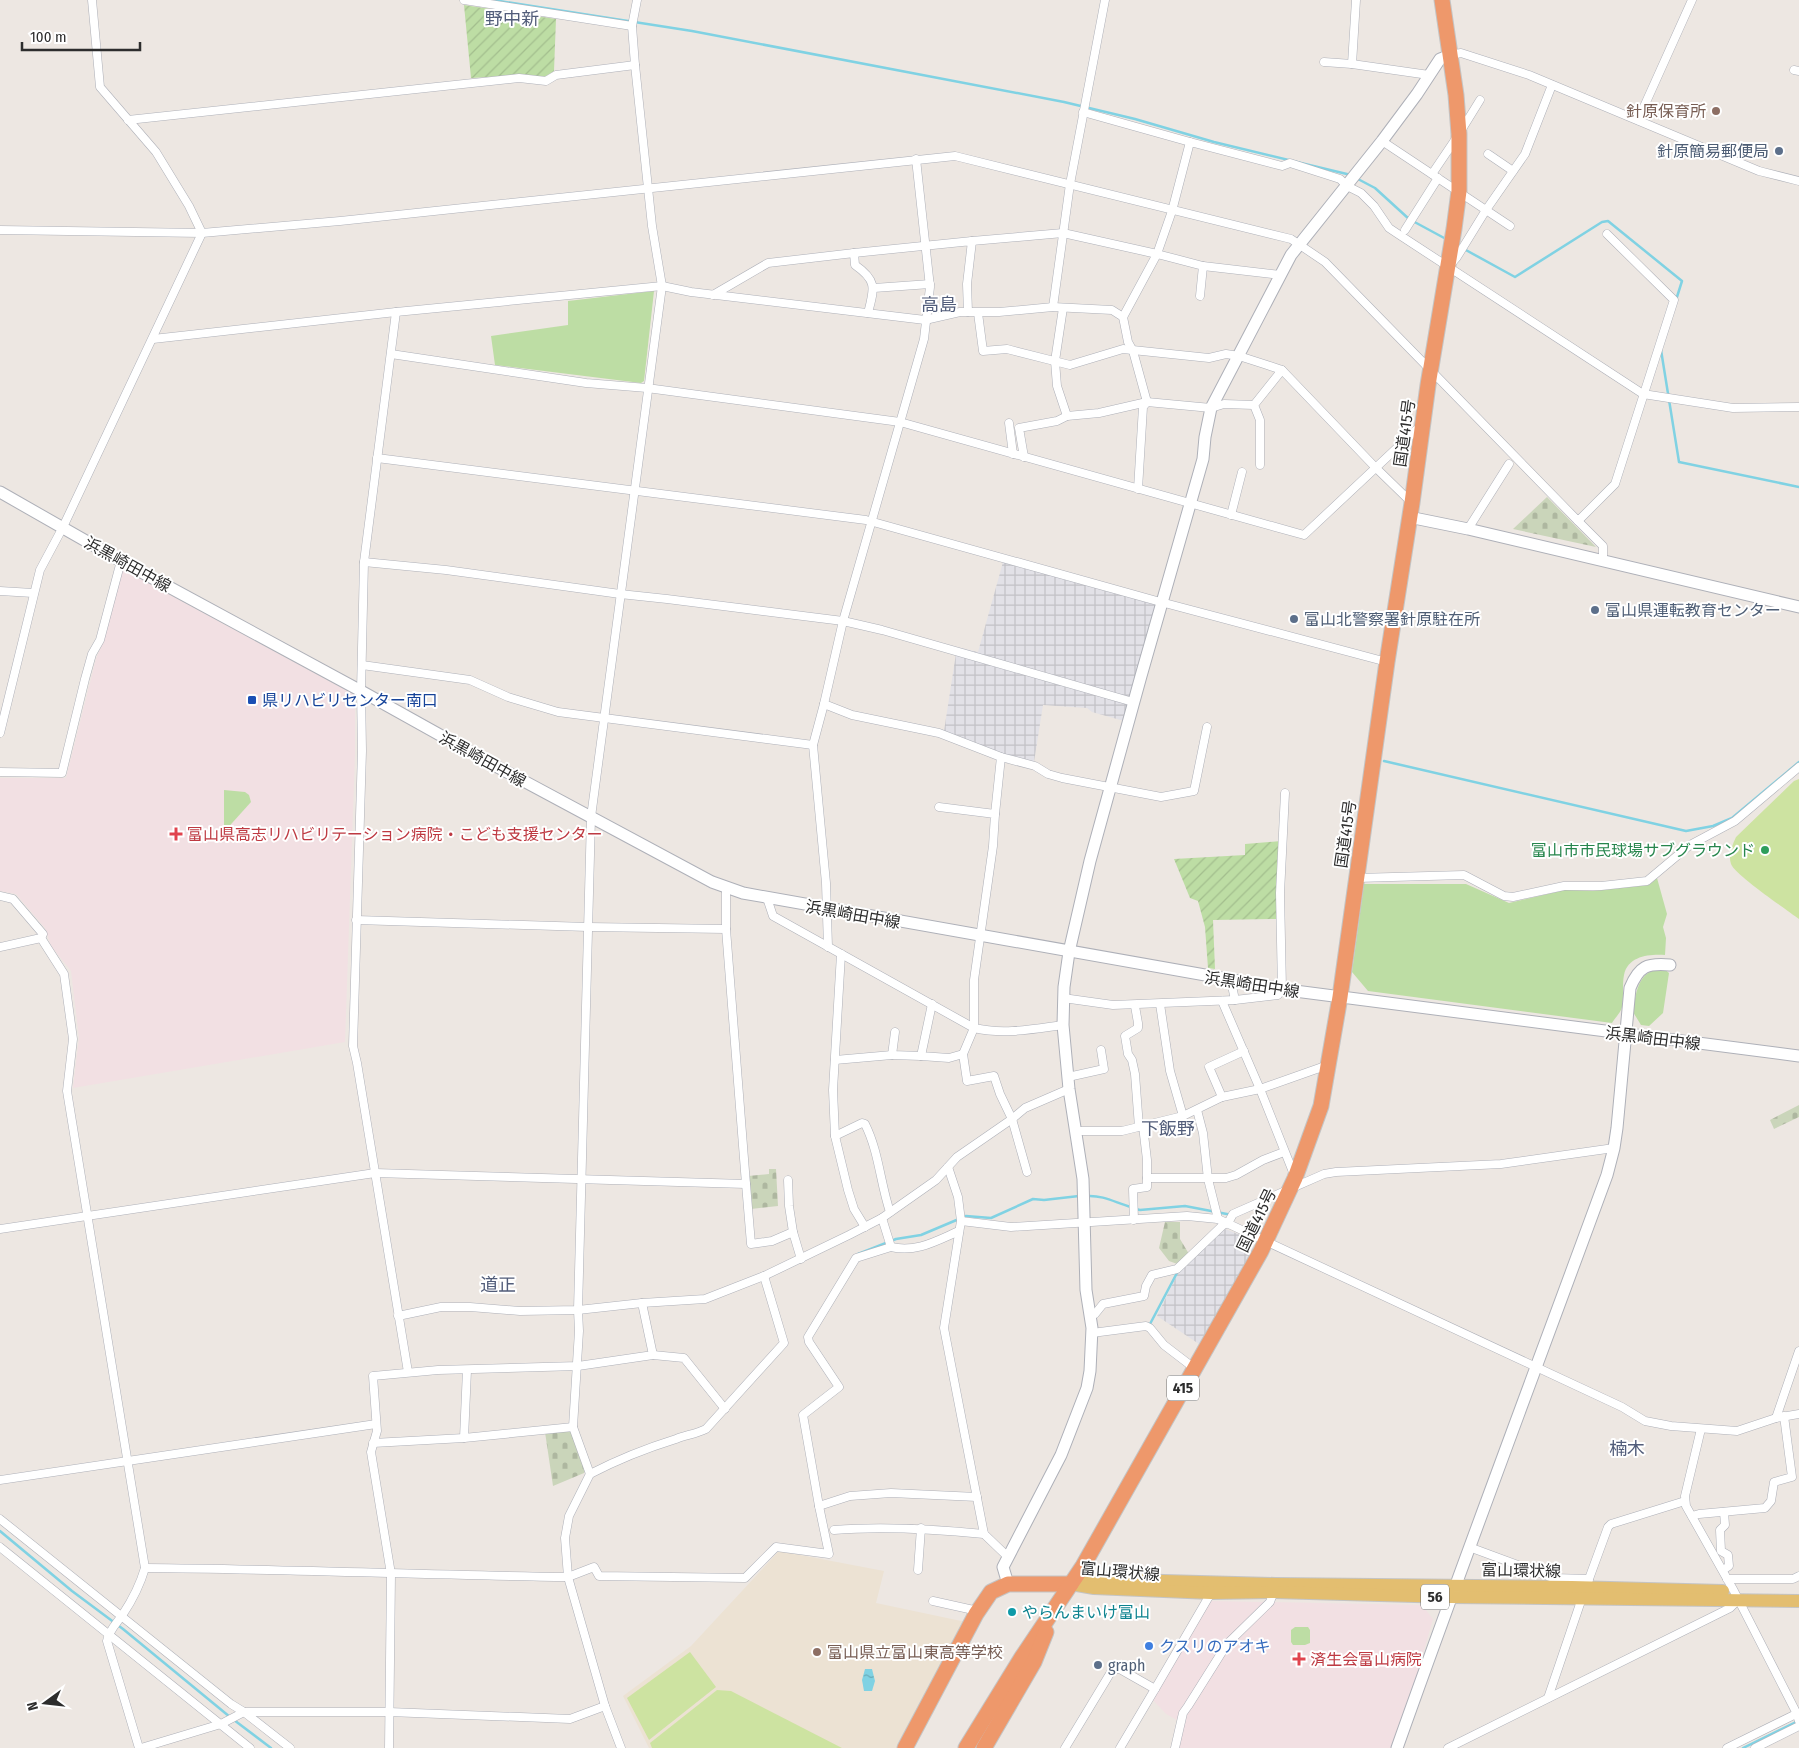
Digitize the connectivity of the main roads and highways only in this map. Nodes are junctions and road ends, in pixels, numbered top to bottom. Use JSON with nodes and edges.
{"nodes":[{"id":1,"x":1442,"y":0,"type":"edge"},
{"id":2,"x":1071,"y":1584,"type":"junction"},
{"id":3,"x":1274,"y":1588,"type":"junction"},
{"id":4,"x":1799,"y":1592,"type":"edge"},
{"id":5,"x":1736,"y":1596,"type":"junction"},
{"id":6,"x":1799,"y":1601,"type":"edge"},
{"id":7,"x":1054,"y":1609,"type":"junction"},
{"id":8,"x":905,"y":1748,"type":"edge"},
{"id":9,"x":966,"y":1748,"type":"edge"},
{"id":10,"x":984,"y":1748,"type":"edge"}],
"edges":[{"from":1,"to":2,"type":"highway","name":"国道415号","number":"415"},
{"from":2,"to":3,"type":"main road","name":"富山環状線","number":"56"},
{"from":2,"to":3,"type":"main road","name":"富山環状線","number":"56"},
{"from":2,"to":7,"type":"highway","name":"国道415号","number":"415"},
{"from":2,"to":8,"type":"highway"},
{"from":3,"to":5,"type":"main road","name":"富山環状線","number":"56"},
{"from":4,"to":5,"type":"main road","name":"富山環状線","number":"56"},
{"from":5,"to":6,"type":"main road","name":"富山環状線","number":"56"},
{"from":7,"to":9,"type":"highway","name":"国道415号","number":"415"},
{"from":7,"to":10,"type":"highway","name":"国道415号","number":"415"}]}
